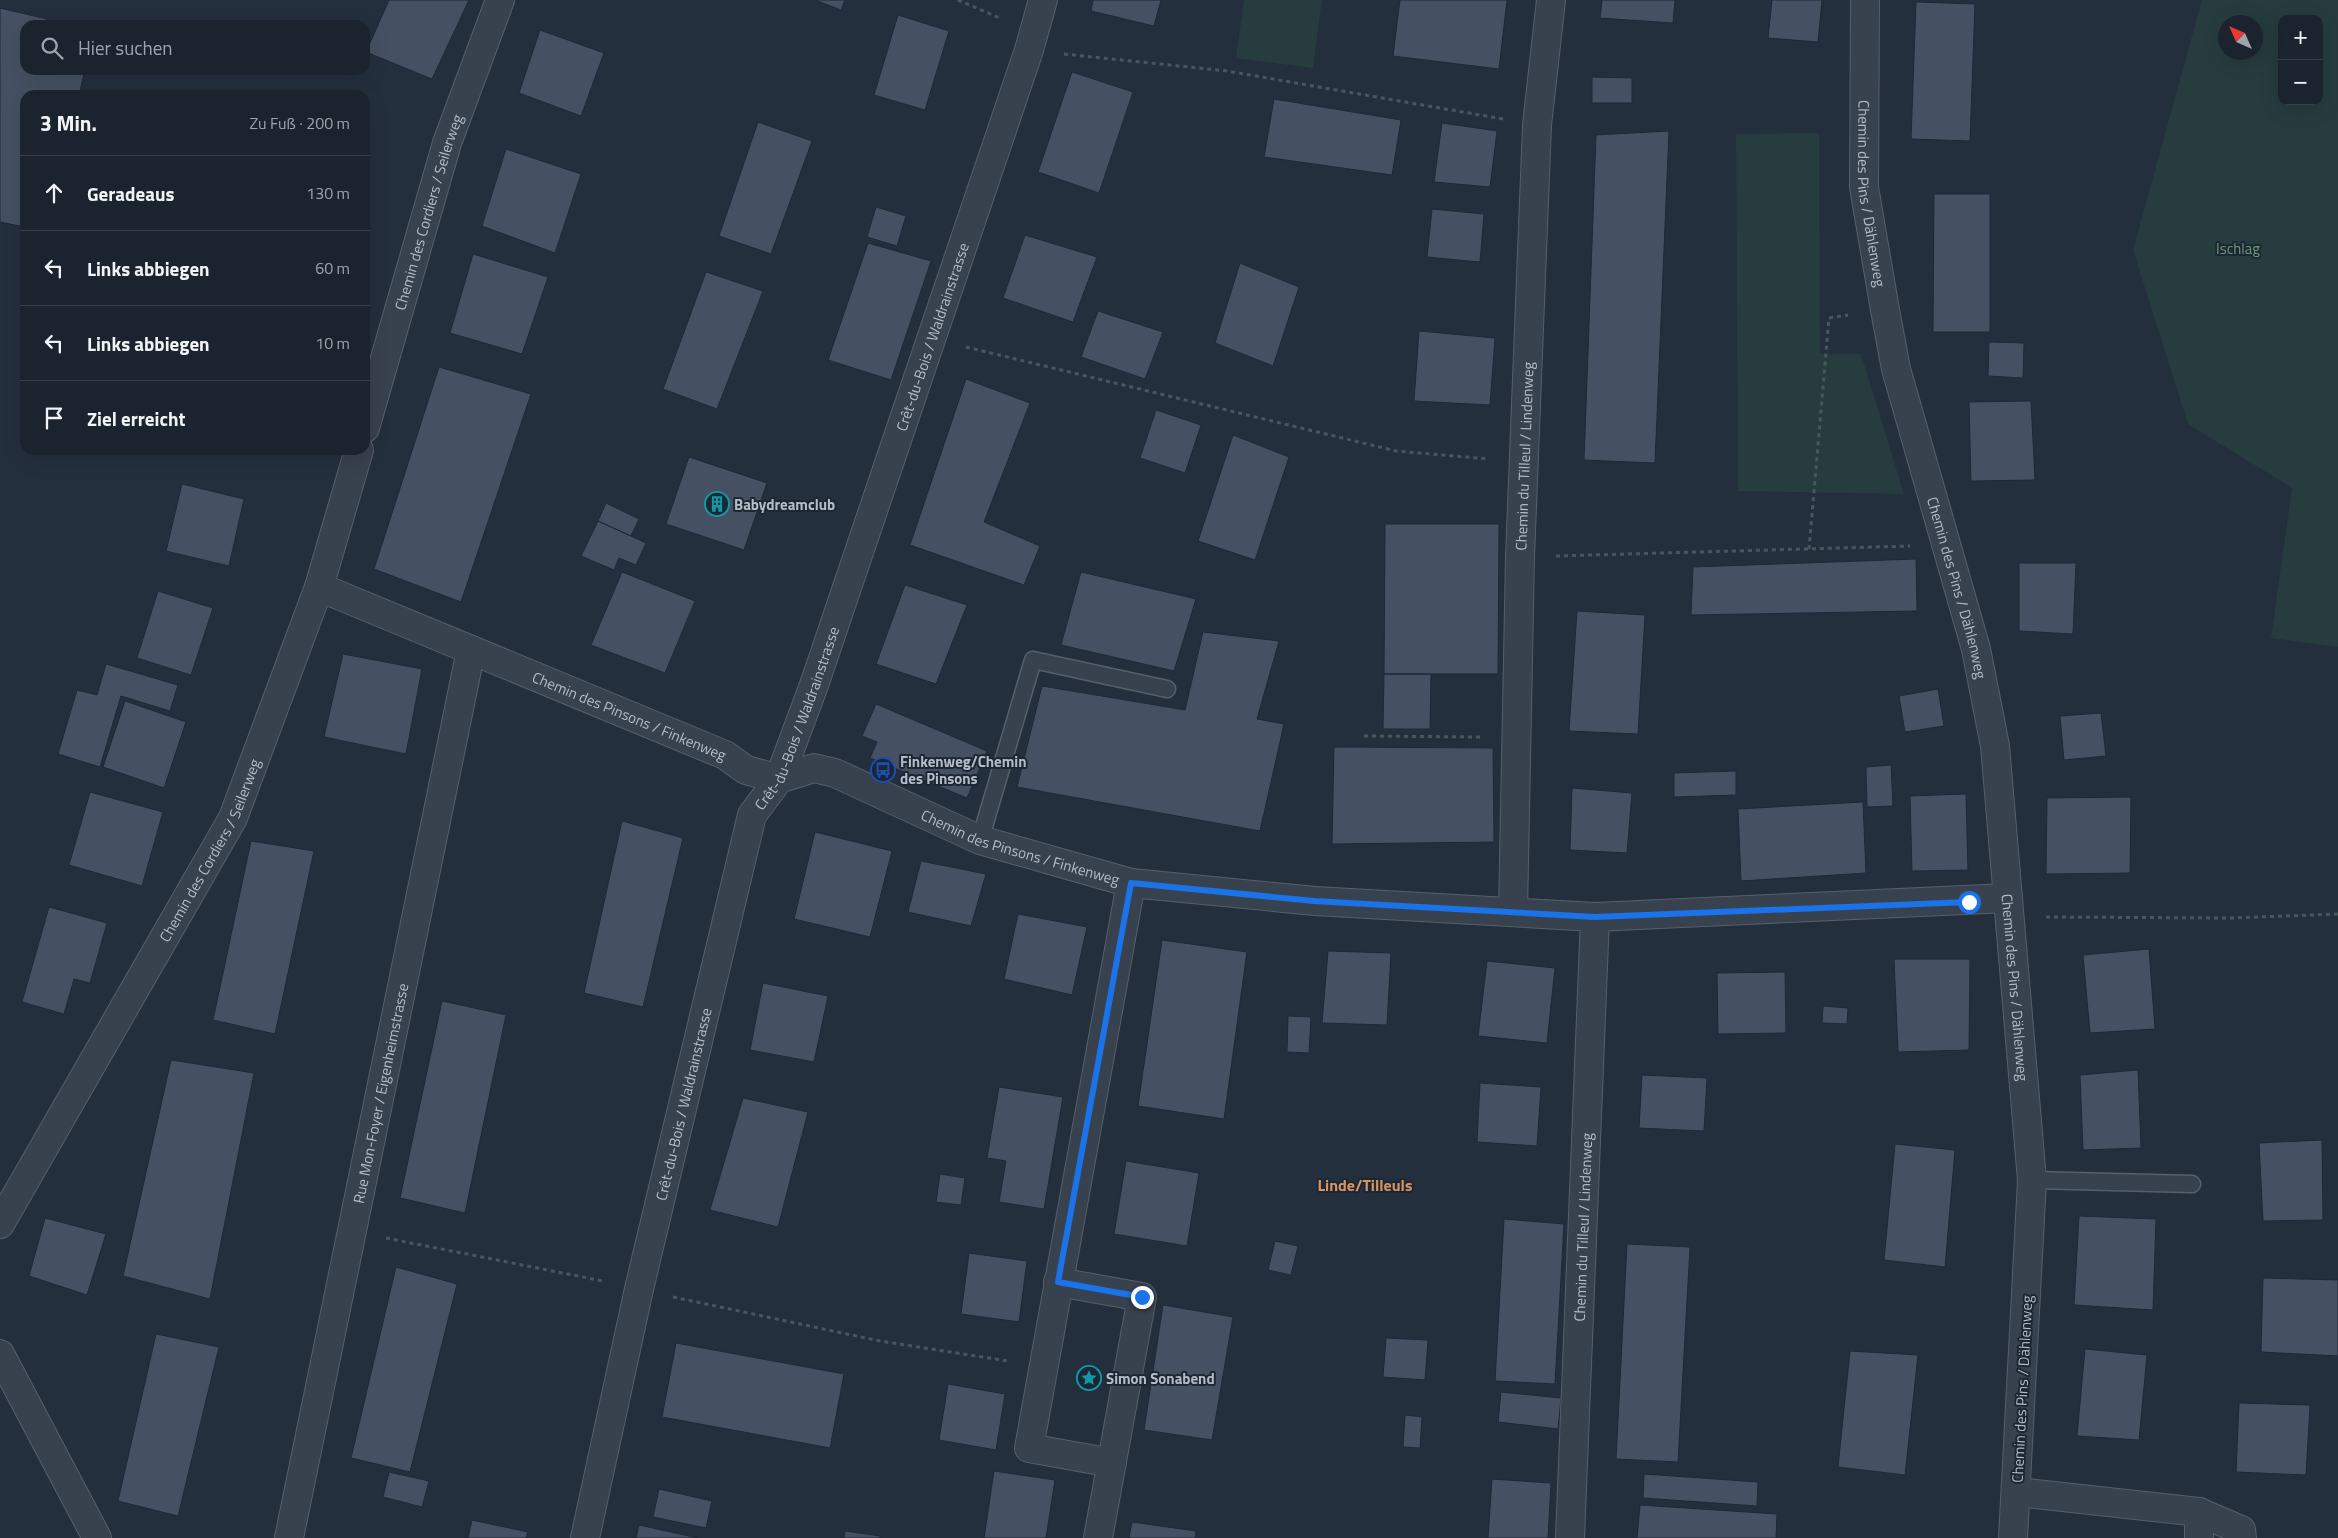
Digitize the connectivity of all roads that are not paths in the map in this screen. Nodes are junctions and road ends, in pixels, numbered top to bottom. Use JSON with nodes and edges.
{"nodes":[{"id":1,"x":500,"y":0,"type":"edge"},
{"id":2,"x":1043,"y":0,"type":"edge"},
{"id":3,"x":1551,"y":0,"type":"edge"},
{"id":4,"x":1865,"y":0,"type":"edge"},
{"id":5,"x":370,"y":411,"type":"edge"},
{"id":6,"x":358,"y":455,"type":"edge"},
{"id":7,"x":319,"y":588,"type":"junction"},
{"id":8,"x":471,"y":650,"type":"junction"},
{"id":9,"x":1167,"y":689,"type":"dead end"},
{"id":10,"x":779,"y":779,"type":"junction"},
{"id":11,"x":980,"y":840,"type":"junction"},
{"id":12,"x":1131,"y":883,"type":"junction"},
{"id":13,"x":2009,"y":908,"type":"junction"},
{"id":14,"x":1514,"y":912,"type":"junction"},
{"id":15,"x":1595,"y":917,"type":"junction"},
{"id":16,"x":2032,"y":1180,"type":"junction"},
{"id":17,"x":2192,"y":1184,"type":"dead end"},
{"id":18,"x":0,"y":1224,"type":"edge"},
{"id":19,"x":1058,"y":1282,"type":"junction"},
{"id":20,"x":0,"y":1354,"type":"edge"},
{"id":21,"x":1112,"y":1463,"type":"junction"},
{"id":22,"x":2017,"y":1492,"type":"junction"},
{"id":23,"x":2199,"y":1525,"type":"edge"},
{"id":24,"x":97,"y":1538,"type":"edge"},
{"id":25,"x":289,"y":1538,"type":"edge"},
{"id":26,"x":585,"y":1538,"type":"edge"},
{"id":27,"x":1098,"y":1538,"type":"edge"},
{"id":28,"x":1570,"y":1538,"type":"edge"},
{"id":29,"x":2013,"y":1538,"type":"edge"},
{"id":30,"x":2242,"y":1538,"type":"edge"}],
"edges":[{"from":1,"to":5,"type":"street","name":"Chemin des Cordiers / Seilerweg"},
{"from":2,"to":10,"type":"street","name":"Crêt-du-Bois / Waldrainstrasse"},
{"from":3,"to":14,"type":"street","name":"Chemin du Tilleul / Lindenweg"},
{"from":4,"to":13,"type":"street","name":"Chemin des Pins / Dählenweg"},
{"from":6,"to":7,"type":"street","name":"Chemin des Cordiers / Seilerweg"},
{"from":7,"to":8,"type":"street","name":"Chemin des Pinsons / Finkenweg"},
{"from":7,"to":18,"type":"street","name":"Chemin des Cordiers / Seilerweg"},
{"from":8,"to":10,"type":"street","name":"Chemin des Pinsons / Finkenweg"},
{"from":8,"to":25,"type":"street","name":"Rue Mon-Foyer / Eigenheimstrasse"},
{"from":9,"to":11,"type":"lane"},
{"from":10,"to":11,"type":"street","name":"Chemin des Pinsons / Finkenweg"},
{"from":10,"to":26,"type":"street","name":"Crêt-du-Bois / Waldrainstrasse"},
{"from":11,"to":12,"type":"street","name":"Chemin des Pinsons / Finkenweg"},
{"from":12,"to":14,"type":"street","name":"Chemin des Pinsons / Finkenweg"},
{"from":12,"to":19,"type":"street"},
{"from":13,"to":15,"type":"street","name":"Chemin des Pinsons / Finkenweg"},
{"from":13,"to":16,"type":"street","name":"Chemin des Pins / Dählenweg"},
{"from":14,"to":15,"type":"street","name":"Chemin des Pinsons / Finkenweg"},
{"from":15,"to":28,"type":"street","name":"Chemin du Tilleul / Lindenweg"},
{"from":16,"to":17,"type":"lane"},
{"from":16,"to":22,"type":"street","name":"Chemin des Pins / Dählenweg"},
{"from":19,"to":21,"type":"street"},
{"from":19,"to":21,"type":"street"},
{"from":20,"to":24,"type":"street"},
{"from":21,"to":27,"type":"street"},
{"from":22,"to":23,"type":"street"},
{"from":22,"to":29,"type":"street","name":"Chemin des Pins / Dählenweg"},
{"from":23,"to":30,"type":"street"}]}
